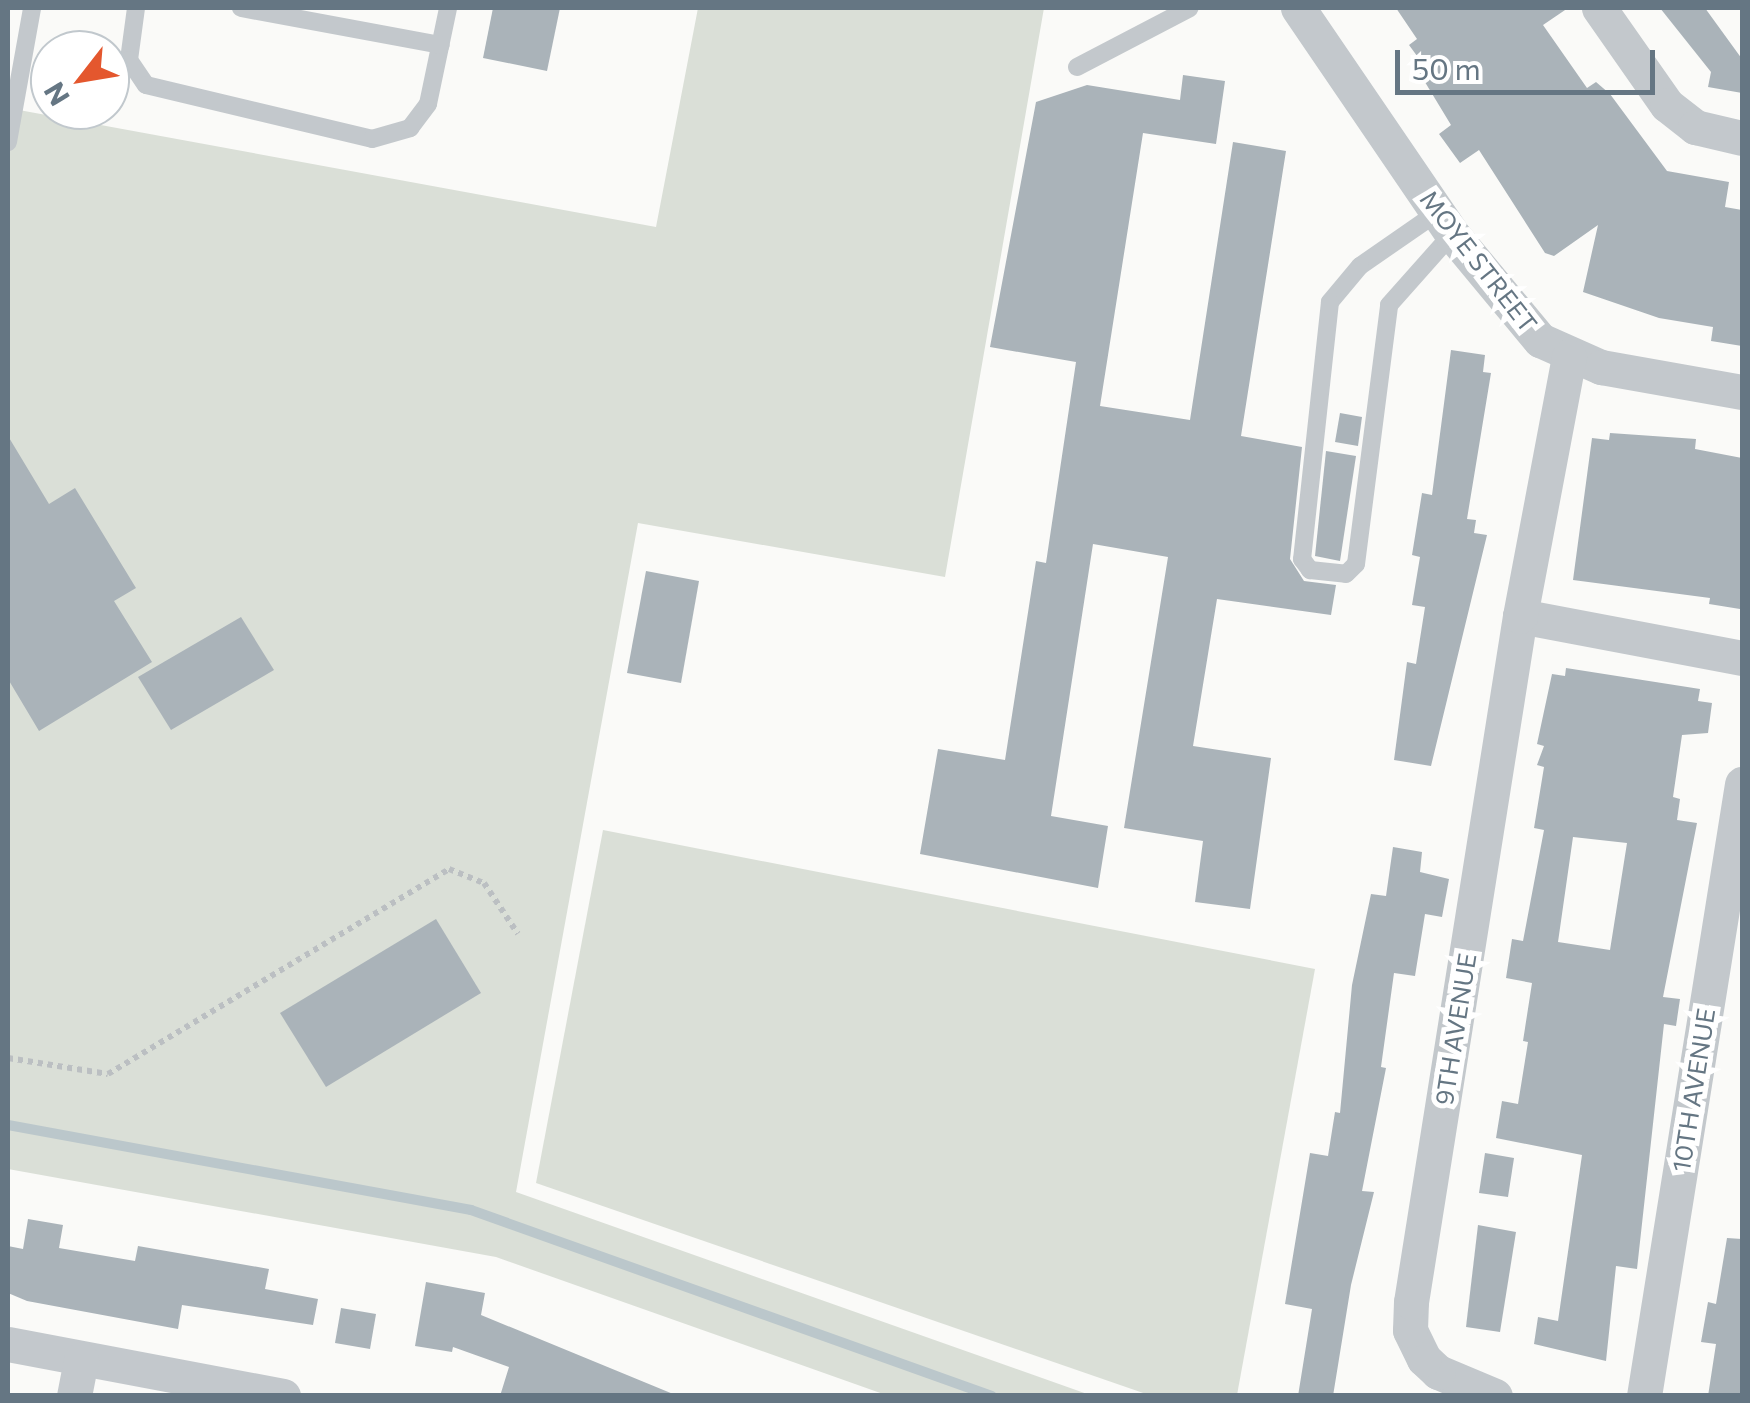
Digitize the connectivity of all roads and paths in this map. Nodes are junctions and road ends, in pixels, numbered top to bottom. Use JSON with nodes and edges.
{"nodes":[{"id":1,"x":32,"y":8,"type":"edge"},
{"id":2,"x":136,"y":8,"type":"edge"},
{"id":3,"x":241,"y":8,"type":"edge"},
{"id":4,"x":448,"y":8,"type":"edge"},
{"id":5,"x":1190,"y":8,"type":"edge"},
{"id":6,"x":1298,"y":8,"type":"edge"},
{"id":7,"x":1599,"y":8,"type":"edge"},
{"id":8,"x":296,"y":13,"type":"edge"},
{"id":9,"x":441,"y":45,"type":"junction"},
{"id":10,"x":1076,"y":68,"type":"dead end"},
{"id":11,"x":1742,"y":138,"type":"edge"},
{"id":12,"x":8,"y":142,"type":"edge"},
{"id":13,"x":1445,"y":223,"type":"junction"},
{"id":14,"x":1569,"y":357,"type":"junction"},
{"id":15,"x":1742,"y":392,"type":"edge"},
{"id":16,"x":1520,"y":616,"type":"junction"},
{"id":17,"x":1742,"y":658,"type":"edge"},
{"id":18,"x":1742,"y":784,"type":"edge"},
{"id":19,"x":518,"y":934,"type":"dead end"},
{"id":20,"x":8,"y":1058,"type":"edge"},
{"id":21,"x":8,"y":1344,"type":"edge"},
{"id":22,"x":80,"y":1360,"type":"junction"},
{"id":23,"x":74,"y":1396,"type":"edge"},
{"id":24,"x":284,"y":1396,"type":"edge"},
{"id":25,"x":1495,"y":1396,"type":"edge"},
{"id":26,"x":1644,"y":1396,"type":"edge"}],
"edges":[{"from":1,"to":12,"type":"lane"},
{"from":2,"to":9,"type":"lane"},
{"from":3,"to":8,"type":"lane"},
{"from":4,"to":9,"type":"lane"},
{"from":5,"to":10,"type":"lane"},
{"from":6,"to":13,"type":"street","name":"MOYE STREET"},
{"from":7,"to":11,"type":"street"},
{"from":8,"to":9,"type":"lane"},
{"from":13,"to":13,"type":"lane"},
{"from":13,"to":14,"type":"street","name":"MOYE STREET"},
{"from":14,"to":15,"type":"street","name":"MOYE STREET"},
{"from":14,"to":16,"type":"street","name":"9TH AVENUE"},
{"from":16,"to":17,"type":"street"},
{"from":16,"to":25,"type":"street","name":"9TH AVENUE"},
{"from":18,"to":26,"type":"street","name":"10TH AVENUE"},
{"from":19,"to":20,"type":"path"},
{"from":21,"to":22,"type":"street"},
{"from":22,"to":23,"type":"street"},
{"from":22,"to":24,"type":"street"}]}
